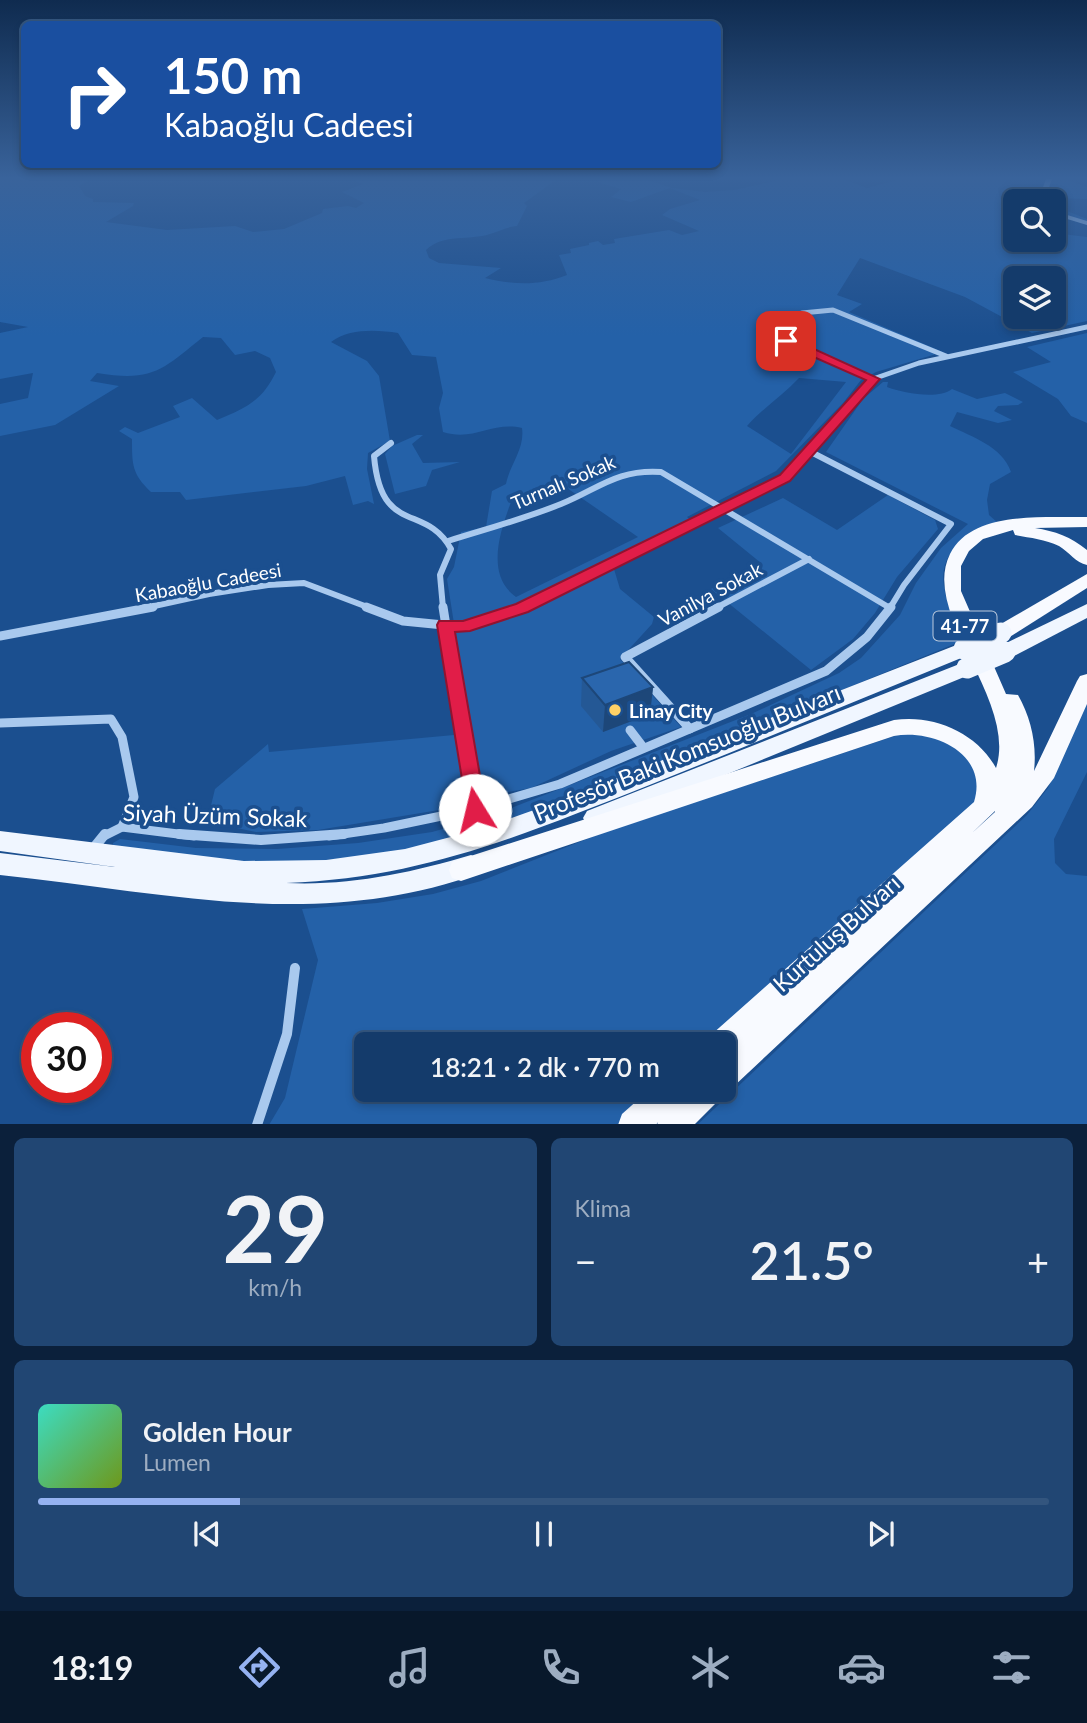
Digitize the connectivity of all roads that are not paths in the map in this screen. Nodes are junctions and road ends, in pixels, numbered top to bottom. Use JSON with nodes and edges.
{"nodes":[{"id":1,"x":1087,"y":327,"type":"edge"},
{"id":2,"x":947,"y":356,"type":"junction"},
{"id":3,"x":873,"y":379,"type":"junction"},
{"id":4,"x":391,"y":443,"type":"dead end"},
{"id":5,"x":811,"y":452,"type":"junction"},
{"id":6,"x":726,"y":508,"type":"junction"},
{"id":7,"x":1087,"y":522,"type":"edge"},
{"id":8,"x":448,"y":541,"type":"junction"},
{"id":9,"x":809,"y":559,"type":"junction"},
{"id":10,"x":1087,"y":560,"type":"edge"},
{"id":11,"x":1087,"y":580,"type":"edge"},
{"id":12,"x":1087,"y":590,"type":"edge"},
{"id":13,"x":890,"y":608,"type":"junction"},
{"id":14,"x":1087,"y":610,"type":"edge"},
{"id":15,"x":445,"y":625,"type":"junction"},
{"id":16,"x":0,"y":636,"type":"edge"},
{"id":17,"x":1003,"y":643,"type":"junction"},
{"id":18,"x":966,"y":659,"type":"junction"},
{"id":19,"x":1087,"y":681,"type":"edge"},
{"id":20,"x":0,"y":723,"type":"edge"},
{"id":21,"x":690,"y":729,"type":"junction"},
{"id":22,"x":630,"y":730,"type":"dead end"},
{"id":23,"x":643,"y":747,"type":"junction"},
{"id":24,"x":475,"y":810,"type":"junction"},
{"id":25,"x":981,"y":825,"type":"junction"},
{"id":26,"x":122,"y":827,"type":"junction"},
{"id":27,"x":0,"y":842,"type":"edge"},
{"id":28,"x":90,"y":854,"type":"junction"},
{"id":29,"x":0,"y":864,"type":"edge"},
{"id":30,"x":461,"y":870,"type":"junction"},
{"id":31,"x":295,"y":968,"type":"dead end"},
{"id":32,"x":736,"y":1032,"type":"edge"},
{"id":33,"x":736,"y":1064,"type":"edge"},
{"id":34,"x":658,"y":1102,"type":"edge"},
{"id":35,"x":696,"y":1102,"type":"edge"},
{"id":36,"x":257,"y":1124,"type":"edge"},
{"id":37,"x":634,"y":1124,"type":"edge"},
{"id":38,"x":673,"y":1124,"type":"edge"}],
"edges":[{"from":1,"to":2,"type":"street"},
{"from":2,"to":3,"type":"street"},
{"from":2,"to":3,"type":"street"},
{"from":3,"to":5,"type":"street","name":"Kabaoğlu Cadeesi"},
{"from":4,"to":8,"type":"street"},
{"from":5,"to":6,"type":"street","name":"Kabaoğlu Cadeesi"},
{"from":5,"to":13,"type":"street","name":"Siyah Üzüm Sokak"},
{"from":6,"to":8,"type":"street","name":"Turnalı Sokak"},
{"from":6,"to":9,"type":"street","name":"Turnalı Sokak"},
{"from":6,"to":15,"type":"street","name":"Kabaoğlu Cadeesi"},
{"from":7,"to":25,"type":"highway","number":"41-77"},
{"from":8,"to":15,"type":"street"},
{"from":9,"to":13,"type":"street","name":"Turnalı Sokak"},
{"from":9,"to":21,"type":"street","name":"Vanilya Sokak"},
{"from":10,"to":25,"type":"highway"},
{"from":11,"to":17,"type":"highway"},
{"from":12,"to":17,"type":"highway","name":"Profesör Baki Komsuoğlu Bulvarı"},
{"from":13,"to":21,"type":"street","name":"Siyah Üzüm Sokak"},
{"from":14,"to":17,"type":"main road","name":"Profesör Baki Komsuoğlu Bulvarı"},
{"from":15,"to":16,"type":"street","name":"Kabaoğlu Cadeesi"},
{"from":15,"to":24,"type":"street"},
{"from":17,"to":18,"type":"main road","name":"Profesör Baki Komsuoğlu Bulvarı","bridge":true},
{"from":18,"to":28,"type":"main road","name":"Profesör Baki Komsuoğlu Bulvarı"},
{"from":18,"to":30,"type":"main road","name":"Profesör Baki Komsuoğlu Bulvarı"},
{"from":19,"to":25,"type":"highway","number":"41-77"},
{"from":20,"to":26,"type":"street"},
{"from":21,"to":23,"type":"street","name":"Siyah Üzüm Sokak"},
{"from":22,"to":23,"type":"street"},
{"from":23,"to":24,"type":"street","name":"Siyah Üzüm Sokak"},
{"from":24,"to":26,"type":"street","name":"Siyah Üzüm Sokak"},
{"from":25,"to":30,"type":"highway"},
{"from":25,"to":32,"type":"highway","name":"Kurtuluş Bulvarı","number":"41-77"},
{"from":25,"to":33,"type":"highway","name":"Kurtuluş Bulvarı","number":"41-77"},
{"from":26,"to":28,"type":"street","name":"Siyah Üzüm Sokak"},
{"from":27,"to":28,"type":"main road","name":"Profesör Baki Komsuoğlu Bulvarı"},
{"from":29,"to":30,"type":"main road","name":"Profesör Baki Komsuoğlu Bulvarı"},
{"from":31,"to":36,"type":"street"},
{"from":34,"to":37,"type":"highway"},
{"from":35,"to":38,"type":"highway"}]}
